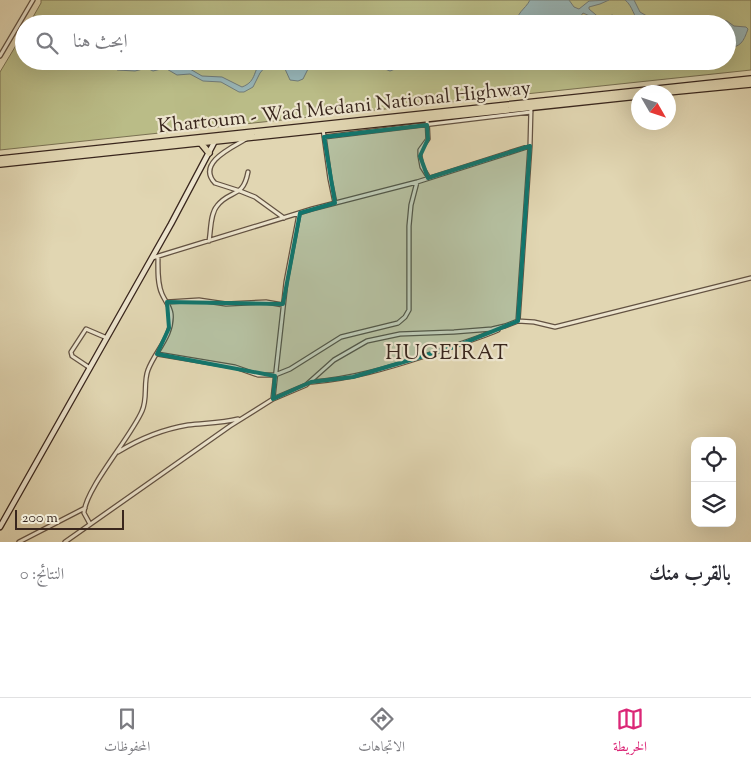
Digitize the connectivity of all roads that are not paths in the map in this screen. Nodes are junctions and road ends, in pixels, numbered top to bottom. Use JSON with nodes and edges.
{"nodes":[{"id":1,"x":33,"y":0,"type":"edge"},
{"id":2,"x":24,"y":15,"type":"edge"},
{"id":3,"x":15,"y":31,"type":"edge"},
{"id":4,"x":0,"y":56,"type":"edge"},
{"id":5,"x":751,"y":79,"type":"edge"},
{"id":6,"x":751,"y":84,"type":"edge"},
{"id":7,"x":676,"y":91,"type":"edge"},
{"id":8,"x":631,"y":97,"type":"edge"},
{"id":9,"x":531,"y":107,"type":"junction"},
{"id":10,"x":427,"y":118,"type":"junction"},
{"id":11,"x":427,"y":125,"type":"junction"},
{"id":12,"x":323,"y":129,"type":"junction"},
{"id":13,"x":251,"y":137,"type":"junction"},
{"id":14,"x":324,"y":137,"type":"junction"},
{"id":15,"x":217,"y":138,"type":"junction"},
{"id":16,"x":200,"y":142,"type":"junction"},
{"id":17,"x":530,"y":146,"type":"junction"},
{"id":18,"x":209,"y":153,"type":"junction"},
{"id":19,"x":0,"y":159,"type":"edge"},
{"id":20,"x":0,"y":164,"type":"edge"},
{"id":21,"x":248,"y":172,"type":"dead end"},
{"id":22,"x":429,"y":178,"type":"junction"},
{"id":23,"x":417,"y":182,"type":"junction"},
{"id":24,"x":240,"y":191,"type":"junction"},
{"id":25,"x":335,"y":203,"type":"junction"},
{"id":26,"x":300,"y":213,"type":"junction"},
{"id":27,"x":284,"y":218,"type":"junction"},
{"id":28,"x":210,"y":241,"type":"junction"},
{"id":29,"x":158,"y":256,"type":"junction"},
{"id":30,"x":151,"y":258,"type":"junction"},
{"id":31,"x":751,"y":278,"type":"edge"},
{"id":32,"x":167,"y":302,"type":"junction"},
{"id":33,"x":283,"y":305,"type":"junction"},
{"id":34,"x":518,"y":321,"type":"junction"},
{"id":35,"x":505,"y":326,"type":"junction"},
{"id":36,"x":107,"y":338,"type":"junction"},
{"id":37,"x":157,"y":354,"type":"junction"},
{"id":38,"x":90,"y":368,"type":"junction"},
{"id":39,"x":275,"y":375,"type":"junction"},
{"id":40,"x":311,"y":382,"type":"junction"},
{"id":41,"x":273,"y":398,"type":"junction"},
{"id":42,"x":244,"y":417,"type":"junction"},
{"id":43,"x":118,"y":452,"type":"junction"},
{"id":44,"x":85,"y":508,"type":"junction"},
{"id":45,"x":90,"y":524,"type":"junction"},
{"id":46,"x":0,"y":527,"type":"edge"},
{"id":47,"x":19,"y":542,"type":"edge"},
{"id":48,"x":64,"y":542,"type":"edge"}],
"edges":[{"from":1,"to":2,"type":"street"},
{"from":3,"to":4,"type":"street"},
{"from":5,"to":9,"type":"highway","name":"Khartoum - Wad Medani National Highway"},
{"from":6,"to":7,"type":"highway"},
{"from":8,"to":9,"type":"highway","name":"Khartoum - Wad Medani National Highway"},
{"from":9,"to":10,"type":"highway","name":"Khartoum - Wad Medani National Highway"},
{"from":9,"to":11,"type":"street"},
{"from":9,"to":15,"type":"highway","name":"Khartoum - Wad Medani National Highway"},
{"from":9,"to":17,"type":"street"},
{"from":10,"to":11,"type":"street"},
{"from":10,"to":12,"type":"highway","name":"Khartoum - Wad Medani National Highway"},
{"from":11,"to":14,"type":"street"},
{"from":11,"to":22,"type":"street"},
{"from":12,"to":13,"type":"highway","name":"Khartoum - Wad Medani National Highway"},
{"from":12,"to":14,"type":"street"},
{"from":13,"to":15,"type":"highway","name":"Khartoum - Wad Medani National Highway"},
{"from":13,"to":24,"type":"street"},
{"from":14,"to":25,"type":"street"},
{"from":15,"to":16,"type":"highway","name":"Khartoum - Wad Medani National Highway"},
{"from":15,"to":18,"type":"street"},
{"from":15,"to":19,"type":"highway","name":"Khartoum - Wad Medani National Highway"},
{"from":16,"to":18,"type":"highway"},
{"from":16,"to":20,"type":"highway","name":"Khartoum - Wad Medani National Highway"},
{"from":17,"to":22,"type":"street"},
{"from":17,"to":34,"type":"street"},
{"from":18,"to":30,"type":"street"},
{"from":21,"to":24,"type":"street"},
{"from":22,"to":23,"type":"street"},
{"from":23,"to":25,"type":"street"},
{"from":23,"to":39,"type":"street"},
{"from":24,"to":27,"type":"street"},
{"from":24,"to":28,"type":"street"},
{"from":25,"to":26,"type":"street"},
{"from":26,"to":27,"type":"street"},
{"from":26,"to":33,"type":"street"},
{"from":27,"to":28,"type":"street"},
{"from":28,"to":29,"type":"street"},
{"from":29,"to":30,"type":"street"},
{"from":29,"to":32,"type":"street"},
{"from":30,"to":36,"type":"street"},
{"from":31,"to":34,"type":"street"},
{"from":32,"to":33,"type":"street"},
{"from":32,"to":37,"type":"street"},
{"from":33,"to":39,"type":"street"},
{"from":34,"to":35,"type":"street"},
{"from":35,"to":40,"type":"street"},
{"from":35,"to":40,"type":"street"},
{"from":36,"to":38,"type":"street"},
{"from":36,"to":38,"type":"street"},
{"from":37,"to":39,"type":"street"},
{"from":37,"to":43,"type":"street"},
{"from":38,"to":46,"type":"street"},
{"from":39,"to":41,"type":"street"},
{"from":40,"to":41,"type":"street"},
{"from":41,"to":42,"type":"street"},
{"from":42,"to":43,"type":"street"},
{"from":42,"to":45,"type":"street"},
{"from":43,"to":44,"type":"street"},
{"from":44,"to":45,"type":"street"},
{"from":44,"to":47,"type":"street"},
{"from":45,"to":48,"type":"street"}]}
